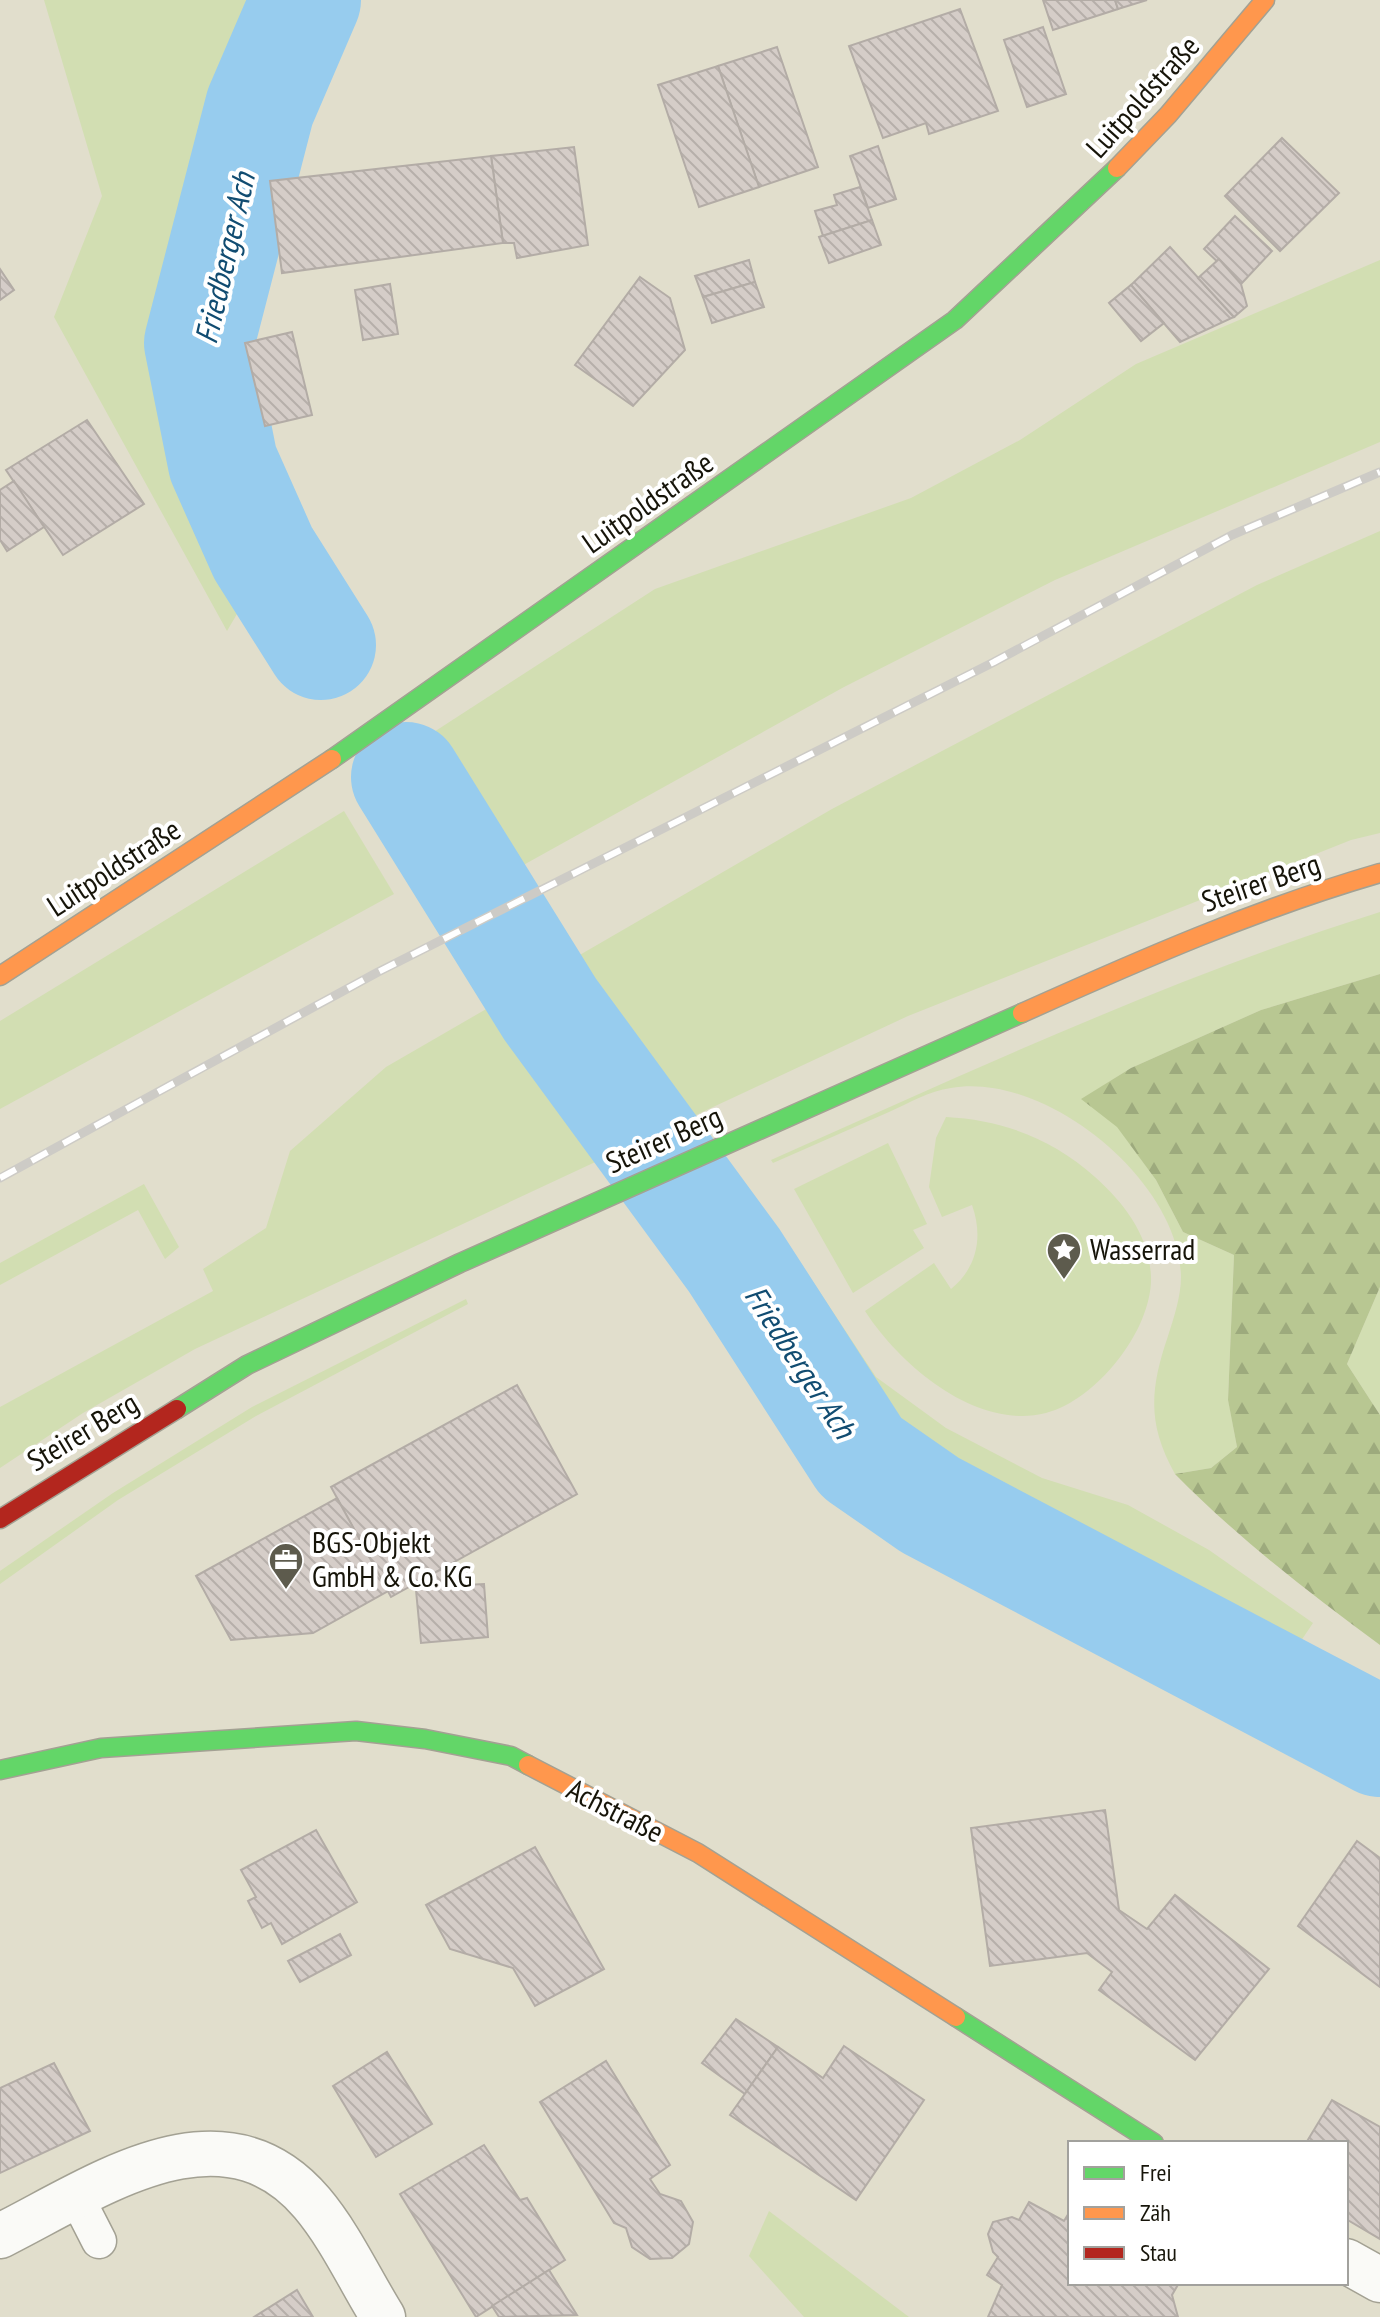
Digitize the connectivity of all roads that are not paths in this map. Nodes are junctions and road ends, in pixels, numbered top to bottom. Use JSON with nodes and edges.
{"nodes":[{"id":1,"x":1265,"y":0,"type":"edge"},
{"id":2,"x":1380,"y":873,"type":"edge"},
{"id":3,"x":0,"y":976,"type":"edge"},
{"id":4,"x":0,"y":1519,"type":"edge"},
{"id":5,"x":0,"y":1770,"type":"edge"},
{"id":6,"x":1151,"y":2141,"type":"edge"},
{"id":7,"x":77,"y":2198,"type":"junction"},
{"id":8,"x":0,"y":2236,"type":"edge"},
{"id":9,"x":99,"y":2241,"type":"dead end"},
{"id":10,"x":1348,"y":2262,"type":"edge"},
{"id":11,"x":1380,"y":2280,"type":"edge"},
{"id":12,"x":383,"y":2317,"type":"edge"}],
"edges":[{"from":1,"to":3,"type":"street","name":"Luitpoldstraße"},
{"from":2,"to":4,"type":"street","name":"Steirer Berg"},
{"from":5,"to":6,"type":"street","name":"Achstraße"},
{"from":7,"to":8,"type":"street"},
{"from":7,"to":9,"type":"lane"},
{"from":7,"to":12,"type":"street"},
{"from":10,"to":11,"type":"street"}]}
